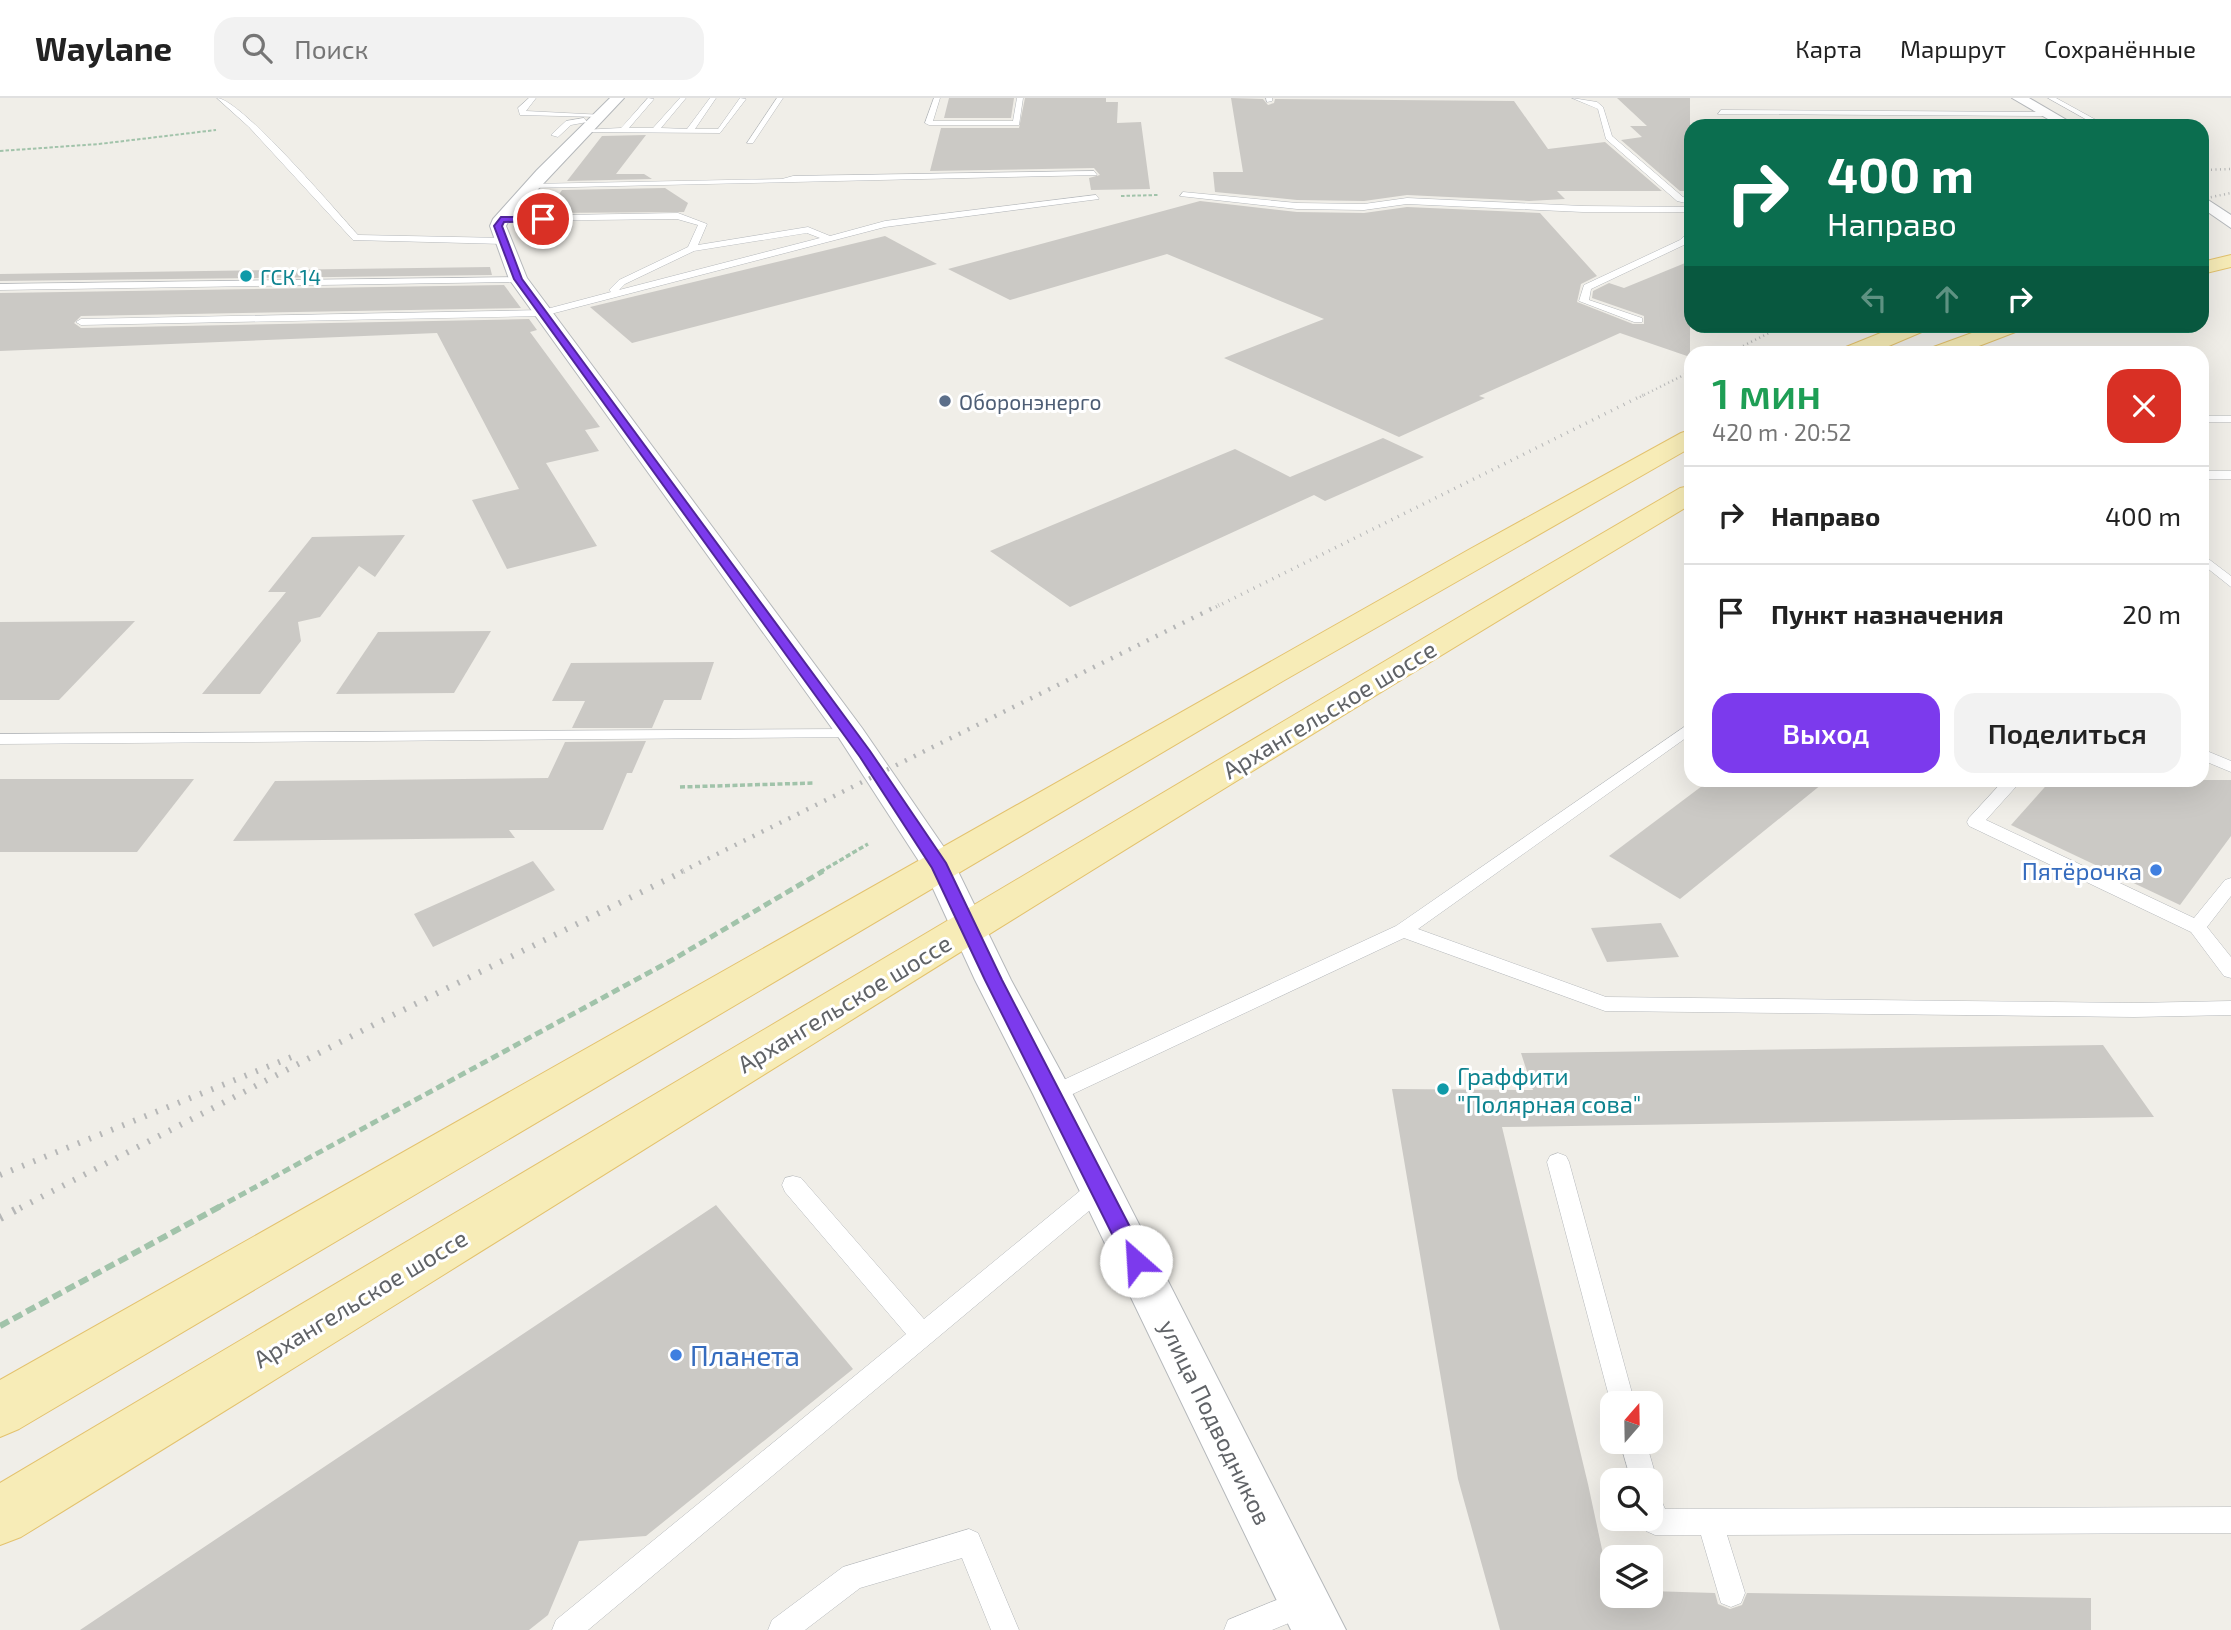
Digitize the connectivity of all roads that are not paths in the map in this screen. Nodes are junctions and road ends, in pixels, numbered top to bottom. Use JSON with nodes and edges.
{"nodes":[{"id":1,"x":220,"y":98,"type":"edge"},
{"id":2,"x":533,"y":98,"type":"edge"},
{"id":3,"x":617,"y":98,"type":"edge"},
{"id":4,"x":780,"y":98,"type":"edge"},
{"id":5,"x":937,"y":98,"type":"edge"},
{"id":6,"x":1020,"y":98,"type":"edge"},
{"id":7,"x":1575,"y":98,"type":"edge"},
{"id":8,"x":2019,"y":98,"type":"edge"},
{"id":9,"x":2051,"y":98,"type":"edge"},
{"id":10,"x":651,"y":99,"type":"edge"},
{"id":11,"x":683,"y":99,"type":"edge"},
{"id":12,"x":713,"y":99,"type":"edge"},
{"id":13,"x":743,"y":99,"type":"edge"},
{"id":14,"x":1594,"y":100,"type":"edge"},
{"id":15,"x":1721,"y":112,"type":"dead end"},
{"id":16,"x":2048,"y":114,"type":"junction"},
{"id":17,"x":2057,"y":119,"type":"edge"},
{"id":18,"x":2090,"y":119,"type":"edge"},
{"id":19,"x":593,"y":122,"type":"junction"},
{"id":20,"x":623,"y":130,"type":"junction"},
{"id":21,"x":655,"y":131,"type":"junction"},
{"id":22,"x":689,"y":131,"type":"junction"},
{"id":23,"x":555,"y":135,"type":"dead end"},
{"id":24,"x":750,"y":141,"type":"dead end"},
{"id":25,"x":1094,"y":173,"type":"dead end"},
{"id":26,"x":530,"y":186,"type":"junction"},
{"id":27,"x":1183,"y":194,"type":"road end"},
{"id":28,"x":1096,"y":197,"type":"road end"},
{"id":29,"x":1684,"y":200,"type":"edge"},
{"id":30,"x":2209,"y":206,"type":"edge"},
{"id":31,"x":1684,"y":210,"type":"edge"},
{"id":32,"x":501,"y":219,"type":"junction"},
{"id":33,"x":2231,"y":223,"type":"edge"},
{"id":34,"x":830,"y":239,"type":"junction"},
{"id":35,"x":504,"y":241,"type":"junction"},
{"id":36,"x":1684,"y":241,"type":"edge"},
{"id":37,"x":692,"y":248,"type":"junction"},
{"id":38,"x":2231,"y":261,"type":"edge"},
{"id":39,"x":2209,"y":266,"type":"edge"},
{"id":40,"x":518,"y":279,"type":"junction"},
{"id":41,"x":0,"y":287,"type":"edge"},
{"id":42,"x":606,"y":297,"type":"junction"},
{"id":43,"x":543,"y":313,"type":"junction"},
{"id":44,"x":1638,"y":320,"type":"dead end"},
{"id":45,"x":81,"y":322,"type":"dead end"},
{"id":46,"x":1899,"y":333,"type":"edge"},
{"id":47,"x":1992,"y":333,"type":"edge"},
{"id":48,"x":1868,"y":346,"type":"edge"},
{"id":49,"x":1957,"y":346,"type":"edge"},
{"id":50,"x":2209,"y":419,"type":"edge"},
{"id":51,"x":2231,"y":419,"type":"edge"},
{"id":52,"x":1684,"y":441,"type":"edge"},
{"id":53,"x":2209,"y":475,"type":"edge"},
{"id":54,"x":2231,"y":475,"type":"edge"},
{"id":55,"x":1684,"y":498,"type":"edge"},
{"id":56,"x":2209,"y":564,"type":"edge"},
{"id":57,"x":2231,"y":583,"type":"edge"},
{"id":58,"x":1684,"y":732,"type":"edge"},
{"id":59,"x":851,"y":734,"type":"junction"},
{"id":60,"x":0,"y":738,"type":"edge"},
{"id":61,"x":2209,"y":757,"type":"edge"},
{"id":62,"x":2231,"y":767,"type":"edge"},
{"id":63,"x":2008,"y":787,"type":"edge"},
{"id":64,"x":940,"y":867,"type":"junction"},
{"id":65,"x":2231,"y":884,"type":"edge"},
{"id":66,"x":2197,"y":927,"type":"junction"},
{"id":67,"x":970,"y":928,"type":"junction"},
{"id":68,"x":1403,"y":932,"type":"junction"},
{"id":69,"x":2231,"y":971,"type":"edge"},
{"id":70,"x":2231,"y":1008,"type":"edge"},
{"id":71,"x":1053,"y":1094,"type":"junction"},
{"id":72,"x":1558,"y":1162,"type":"dead end"},
{"id":73,"x":793,"y":1185,"type":"dead end"},
{"id":74,"x":1100,"y":1188,"type":"junction"},
{"id":75,"x":922,"y":1335,"type":"junction"},
{"id":76,"x":1620,"y":1391,"type":"edge"},
{"id":77,"x":0,"y":1410,"type":"edge"},
{"id":78,"x":0,"y":1516,"type":"edge"},
{"id":79,"x":2231,"y":1520,"type":"edge"},
{"id":80,"x":1663,"y":1522,"type":"edge"},
{"id":81,"x":1710,"y":1522,"type":"junction"},
{"id":82,"x":1731,"y":1593,"type":"dead end"},
{"id":83,"x":1313,"y":1616,"type":"edge"},
{"id":84,"x":566,"y":1630,"type":"edge"},
{"id":85,"x":782,"y":1630,"type":"edge"},
{"id":86,"x":1005,"y":1630,"type":"edge"},
{"id":87,"x":1238,"y":1630,"type":"edge"}],
"edges":[{"from":1,"to":35,"type":"lane"},
{"from":2,"to":19,"type":"lane"},
{"from":3,"to":19,"type":"street"},
{"from":4,"to":24,"type":"lane"},
{"from":5,"to":6,"type":"lane"},
{"from":7,"to":14,"type":"lane"},
{"from":8,"to":16,"type":"street"},
{"from":9,"to":18,"type":"lane"},
{"from":10,"to":20,"type":"lane"},
{"from":11,"to":21,"type":"lane"},
{"from":12,"to":22,"type":"lane"},
{"from":13,"to":22,"type":"lane"},
{"from":14,"to":29,"type":"lane"},
{"from":15,"to":16,"type":"lane"},
{"from":16,"to":17,"type":"street"},
{"from":19,"to":20,"type":"lane"},
{"from":19,"to":23,"type":"lane"},
{"from":19,"to":26,"type":"street"},
{"from":20,"to":21,"type":"lane"},
{"from":21,"to":22,"type":"lane"},
{"from":25,"to":26,"type":"lane"},
{"from":26,"to":32,"type":"street"},
{"from":27,"to":31,"type":"lane"},
{"from":28,"to":34,"type":"lane"},
{"from":30,"to":33,"type":"street"},
{"from":32,"to":35,"type":"street","name":"улица Подводников"},
{"from":32,"to":37,"type":"lane"},
{"from":34,"to":37,"type":"lane"},
{"from":34,"to":42,"type":"lane"},
{"from":35,"to":40,"type":"street","name":"улица Подводников"},
{"from":36,"to":44,"type":"lane"},
{"from":37,"to":42,"type":"lane"},
{"from":38,"to":39,"type":"main road"},
{"from":40,"to":41,"type":"lane"},
{"from":40,"to":43,"type":"street","name":"улица Подводников"},
{"from":42,"to":43,"type":"lane"},
{"from":43,"to":45,"type":"lane"},
{"from":43,"to":59,"type":"street","name":"улица Подводников"},
{"from":46,"to":48,"type":"main road"},
{"from":47,"to":49,"type":"main road"},
{"from":50,"to":51,"type":"lane"},
{"from":52,"to":64,"type":"main road"},
{"from":53,"to":54,"type":"lane"},
{"from":55,"to":67,"type":"main road","name":"Архангельское шоссе"},
{"from":56,"to":57,"type":"lane"},
{"from":58,"to":68,"type":"lane"},
{"from":59,"to":60,"type":"lane"},
{"from":59,"to":64,"type":"street","name":"улица Подводников"},
{"from":61,"to":62,"type":"lane"},
{"from":63,"to":66,"type":"lane"},
{"from":64,"to":67,"type":"street","name":"улица Подводников"},
{"from":64,"to":77,"type":"main road"},
{"from":65,"to":66,"type":"lane"},
{"from":66,"to":69,"type":"lane"},
{"from":67,"to":71,"type":"street","name":"улица Подводников"},
{"from":67,"to":78,"type":"main road","name":"Архангельское шоссе"},
{"from":68,"to":70,"type":"lane"},
{"from":68,"to":71,"type":"lane"},
{"from":71,"to":74,"type":"street","name":"улица Подводников"},
{"from":72,"to":76,"type":"lane"},
{"from":73,"to":75,"type":"lane"},
{"from":74,"to":75,"type":"lane"},
{"from":74,"to":83,"type":"street","name":"улица Подводников"},
{"from":75,"to":84,"type":"lane"},
{"from":79,"to":81,"type":"lane"},
{"from":80,"to":81,"type":"lane"},
{"from":81,"to":82,"type":"lane"},
{"from":83,"to":87,"type":"lane"},
{"from":85,"to":86,"type":"lane"}]}
